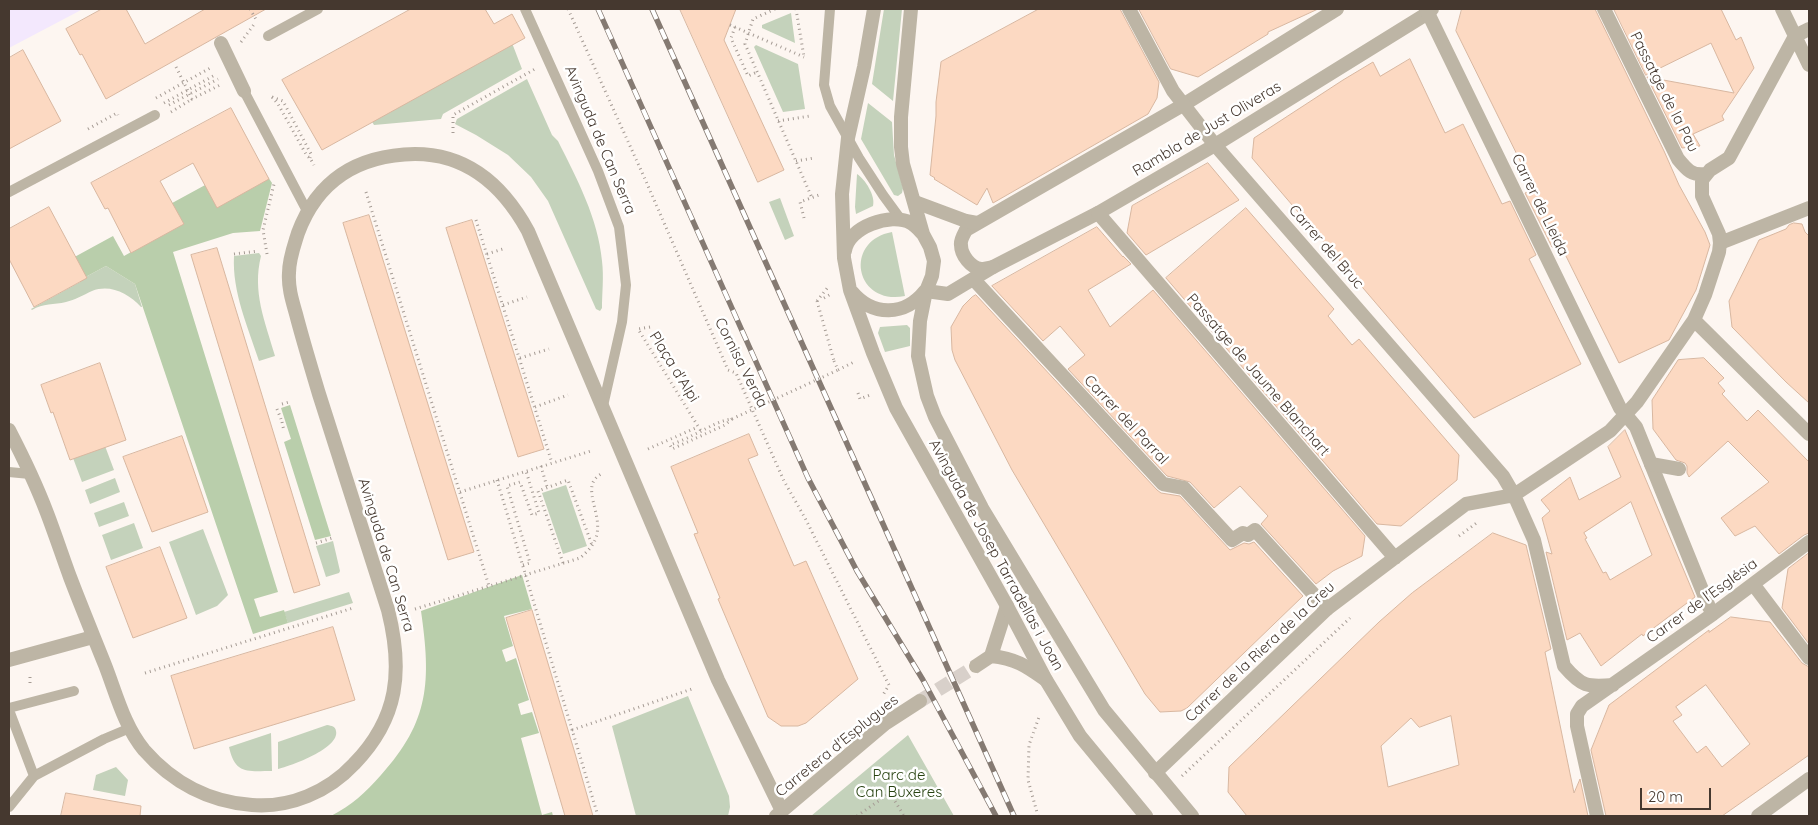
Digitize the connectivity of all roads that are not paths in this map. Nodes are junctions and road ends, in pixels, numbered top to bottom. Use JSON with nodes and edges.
{"nodes":[{"id":1,"x":318,"y":9,"type":"edge"},
{"id":2,"x":525,"y":9,"type":"edge"},
{"id":3,"x":830,"y":9,"type":"edge"},
{"id":4,"x":874,"y":9,"type":"edge"},
{"id":5,"x":911,"y":9,"type":"edge"},
{"id":6,"x":1129,"y":9,"type":"edge"},
{"id":7,"x":1336,"y":9,"type":"edge"},
{"id":8,"x":1604,"y":9,"type":"edge"},
{"id":9,"x":1782,"y":9,"type":"edge"},
{"id":10,"x":1429,"y":10,"type":"edge"},
{"id":11,"x":1809,"y":28,"type":"edge"},
{"id":12,"x":268,"y":36,"type":"dead end"},
{"id":13,"x":1795,"y":36,"type":"junction"},
{"id":14,"x":221,"y":43,"type":"dead end"},
{"id":15,"x":1809,"y":65,"type":"edge"},
{"id":16,"x":244,"y":91,"type":"joint"},
{"id":17,"x":1183,"y":104,"type":"junction"},
{"id":18,"x":157,"y":110,"type":"road end"},
{"id":19,"x":848,"y":138,"type":"junction"},
{"id":20,"x":1215,"y":145,"type":"junction"},
{"id":21,"x":1706,"y":174,"type":"junction"},
{"id":22,"x":9,"y":192,"type":"edge"},
{"id":23,"x":915,"y":202,"type":"junction"},
{"id":24,"x":1809,"y":208,"type":"edge"},
{"id":25,"x":307,"y":210,"type":"junction"},
{"id":26,"x":1098,"y":213,"type":"junction"},
{"id":27,"x":902,"y":221,"type":"junction"},
{"id":28,"x":977,"y":223,"type":"junction"},
{"id":29,"x":923,"y":234,"type":"junction"},
{"id":30,"x":1720,"y":243,"type":"junction"},
{"id":31,"x":844,"y":258,"type":"junction"},
{"id":32,"x":993,"y":267,"type":"junction"},
{"id":33,"x":976,"y":281,"type":"junction"},
{"id":34,"x":850,"y":290,"type":"junction"},
{"id":35,"x":926,"y":291,"type":"junction"},
{"id":36,"x":1694,"y":320,"type":"junction"},
{"id":37,"x":603,"y":406,"type":"junction"},
{"id":38,"x":1626,"y":414,"type":"junction"},
{"id":39,"x":9,"y":430,"type":"edge"},
{"id":40,"x":1809,"y":434,"type":"edge"},
{"id":41,"x":1651,"y":464,"type":"junction"},
{"id":42,"x":1678,"y":469,"type":"dead end"},
{"id":43,"x":9,"y":472,"type":"edge"},
{"id":44,"x":30,"y":474,"type":"junction"},
{"id":45,"x":1514,"y":495,"type":"junction"},
{"id":46,"x":1809,"y":542,"type":"edge"},
{"id":47,"x":1395,"y":558,"type":"junction"},
{"id":48,"x":1753,"y":584,"type":"junction"},
{"id":49,"x":1007,"y":606,"type":"junction"},
{"id":50,"x":1326,"y":609,"type":"junction"},
{"id":51,"x":1711,"y":611,"type":"junction"},
{"id":52,"x":93,"y":637,"type":"junction"},
{"id":53,"x":991,"y":656,"type":"junction"},
{"id":54,"x":1809,"y":658,"type":"edge"},
{"id":55,"x":9,"y":660,"type":"edge"},
{"id":56,"x":976,"y":666,"type":"tunnel mouth"},
{"id":57,"x":1046,"y":680,"type":"junction"},
{"id":58,"x":1613,"y":685,"type":"junction"},
{"id":59,"x":74,"y":691,"type":"dead end"},
{"id":60,"x":920,"y":701,"type":"tunnel mouth"},
{"id":61,"x":9,"y":709,"type":"edge"},
{"id":62,"x":130,"y":728,"type":"junction"},
{"id":63,"x":1155,"y":773,"type":"junction"},
{"id":64,"x":34,"y":776,"type":"junction"},
{"id":65,"x":1809,"y":779,"type":"edge"},
{"id":66,"x":9,"y":807,"type":"edge"},
{"id":67,"x":779,"y":814,"type":"edge"},
{"id":68,"x":1146,"y":816,"type":"edge"},
{"id":69,"x":1192,"y":816,"type":"edge"},
{"id":70,"x":1597,"y":816,"type":"edge"},
{"id":71,"x":1758,"y":816,"type":"edge"}],
"edges":[{"from":1,"to":12,"type":"lane"},
{"from":2,"to":37,"type":"lane","name":"Avinguda de Can Serra"},
{"from":3,"to":19,"type":"lane"},
{"from":4,"to":19,"type":"street","name":"Avinguda de Josep Tarradellas i Joan"},
{"from":5,"to":23,"type":"street","name":"Avinguda de Josep Tarradellas i Joan"},
{"from":6,"to":17,"type":"street","name":"Carrer del Bruc"},
{"from":7,"to":17,"type":"street"},
{"from":8,"to":21,"type":"street","name":"Passatge de la Pau"},
{"from":9,"to":13,"type":"street"},
{"from":10,"to":20,"type":"street","name":"Rambla de Just Oliveras"},
{"from":10,"to":38,"type":"street","name":"Carrer de Lleida"},
{"from":11,"to":13,"type":"street"},
{"from":13,"to":15,"type":"street"},
{"from":13,"to":21,"type":"street"},
{"from":14,"to":16,"type":"street"},
{"from":16,"to":25,"type":"lane"},
{"from":17,"to":20,"type":"street","name":"Carrer del Bruc"},
{"from":17,"to":28,"type":"street"},
{"from":18,"to":22,"type":"lane"},
{"from":19,"to":27,"type":"lane"},
{"from":19,"to":31,"type":"street","name":"Avinguda de Josep Tarradellas i Joan"},
{"from":20,"to":26,"type":"street","name":"Rambla de Just Oliveras"},
{"from":20,"to":45,"type":"street","name":"Carrer del Bruc"},
{"from":21,"to":30,"type":"street"},
{"from":23,"to":28,"type":"street"},
{"from":23,"to":29,"type":"street","name":"Avinguda de Josep Tarradellas i Joan"},
{"from":24,"to":30,"type":"street"},
{"from":25,"to":37,"type":"street","name":"Avinguda de Can Serra"},
{"from":25,"to":62,"type":"street","name":"Avinguda de Can Serra"},
{"from":26,"to":32,"type":"street","name":"Rambla de Just Oliveras"},
{"from":26,"to":47,"type":"street","name":"Passatge de Jaume Blanchart"},
{"from":27,"to":29,"type":"street"},
{"from":27,"to":31,"type":"street"},
{"from":28,"to":32,"type":"street"},
{"from":29,"to":35,"type":"street","name":"Avinguda de Josep Tarradellas i Joan"},
{"from":30,"to":36,"type":"street","name":"Carrer de la Riera de la Creu"},
{"from":31,"to":34,"type":"street","name":"Avinguda de Josep Tarradellas i Joan"},
{"from":32,"to":33,"type":"street","name":"Rambla de Just Oliveras"},
{"from":33,"to":35,"type":"street","name":"Rambla de Just Oliveras"},
{"from":33,"to":50,"type":"street","name":"Carrer del Parral"},
{"from":34,"to":35,"type":"street"},
{"from":34,"to":49,"type":"street","name":"Avinguda de Josep Tarradellas i Joan"},
{"from":35,"to":63,"type":"street","name":"Avinguda de Josep Tarradellas i Joan"},
{"from":36,"to":38,"type":"street","name":"Carrer de la Riera de la Creu"},
{"from":36,"to":40,"type":"street"},
{"from":37,"to":67,"type":"street","name":"Avinguda de Can Serra"},
{"from":38,"to":41,"type":"street","name":"Carrer de Lleida"},
{"from":38,"to":45,"type":"street","name":"Carrer de la Riera de la Creu"},
{"from":39,"to":44,"type":"street","name":"Avinguda de Can Serra"},
{"from":41,"to":42,"type":"street"},
{"from":41,"to":51,"type":"street","name":"Carrer de Lleida"},
{"from":43,"to":44,"type":"lane"},
{"from":44,"to":52,"type":"street","name":"Avinguda de Can Serra"},
{"from":45,"to":47,"type":"street","name":"Carrer de la Riera de la Creu"},
{"from":45,"to":58,"type":"street","name":"Carrer del Bruc"},
{"from":46,"to":48,"type":"street","name":"Carrer de l'Església"},
{"from":47,"to":50,"type":"street","name":"Carrer de la Riera de la Creu"},
{"from":48,"to":51,"type":"street","name":"Carrer de l'Església"},
{"from":48,"to":54,"type":"street"},
{"from":49,"to":53,"type":"street"},
{"from":49,"to":57,"type":"street","name":"Avinguda de Josep Tarradellas i Joan"},
{"from":50,"to":63,"type":"street","name":"Carrer de la Riera de la Creu"},
{"from":51,"to":58,"type":"street","name":"Carrer de l'Església"},
{"from":52,"to":55,"type":"street"},
{"from":52,"to":62,"type":"street","name":"Avinguda de Can Serra"},
{"from":53,"to":56,"type":"street"},
{"from":53,"to":57,"type":"street"},
{"from":57,"to":68,"type":"street","name":"Avinguda de Josep Tarradellas i Joan"},
{"from":58,"to":70,"type":"street","name":"Carrer de l'Església"},
{"from":59,"to":61,"type":"lane"},
{"from":60,"to":67,"type":"street","name":"Carretera d'Esplugues"},
{"from":61,"to":64,"type":"lane"},
{"from":62,"to":64,"type":"lane"},
{"from":63,"to":69,"type":"street","name":"Avinguda de Josep Tarradellas i Joan"},
{"from":64,"to":66,"type":"lane"},
{"from":65,"to":71,"type":"street"}]}
